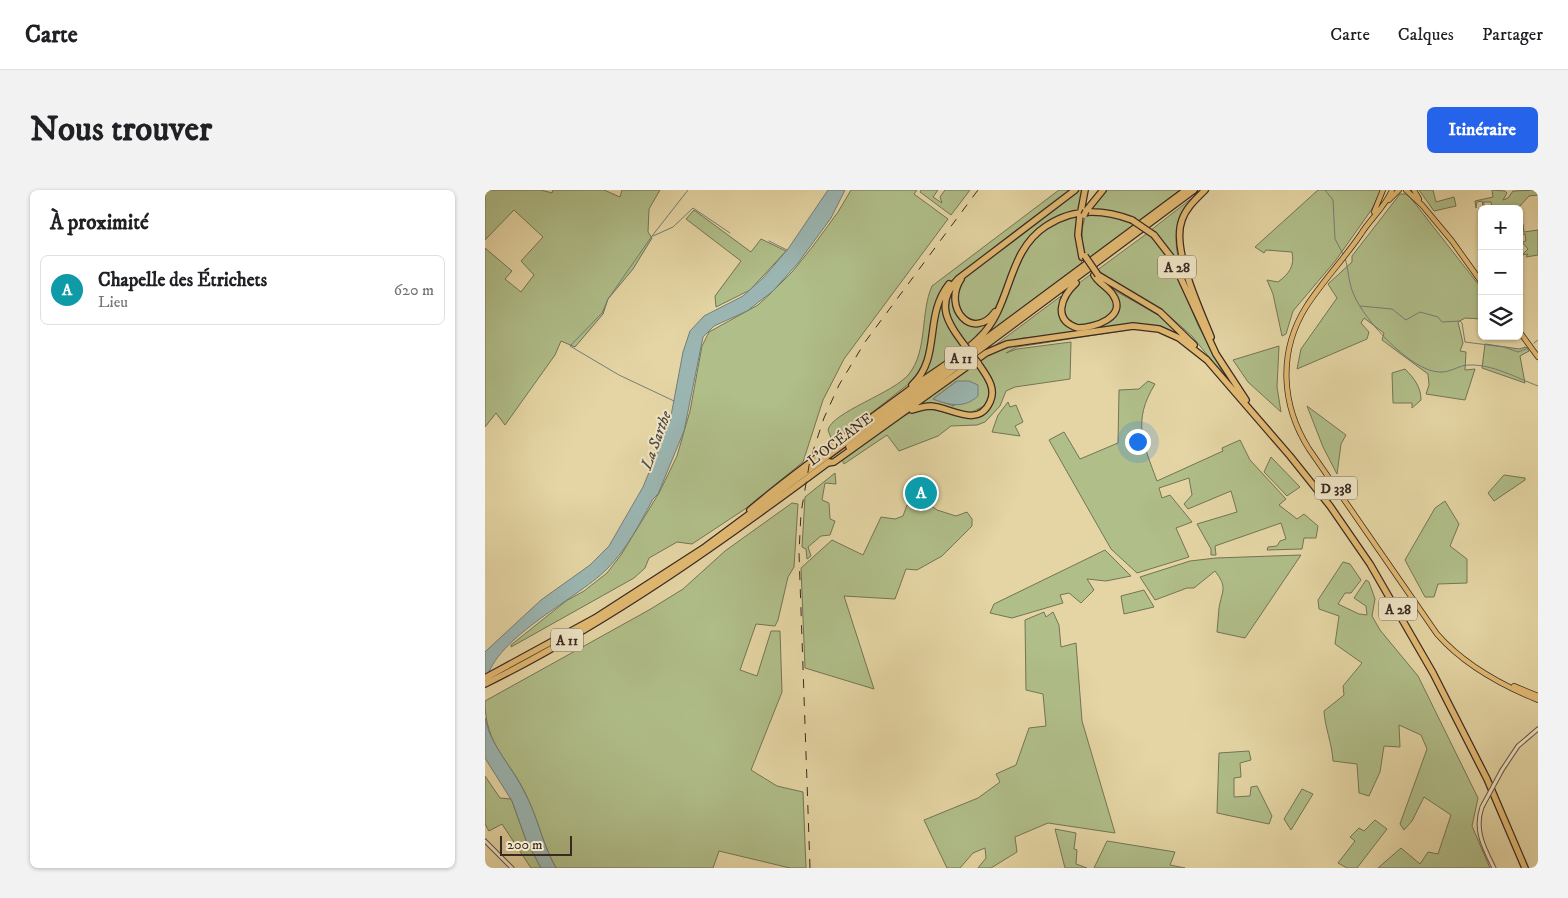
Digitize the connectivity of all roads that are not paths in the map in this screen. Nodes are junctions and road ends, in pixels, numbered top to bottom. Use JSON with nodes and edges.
{"nodes":[{"id":1,"x":1075,"y":190,"type":"edge"},
{"id":2,"x":1103,"y":190,"type":"edge"},
{"id":3,"x":1186,"y":190,"type":"edge"},
{"id":4,"x":1194,"y":190,"type":"edge"},
{"id":5,"x":1205,"y":190,"type":"edge"},
{"id":6,"x":1383,"y":190,"type":"edge"},
{"id":7,"x":1392,"y":190,"type":"edge"},
{"id":8,"x":1399,"y":190,"type":"edge"},
{"id":9,"x":1406,"y":190,"type":"edge"},
{"id":10,"x":1414,"y":190,"type":"edge"},
{"id":11,"x":1085,"y":192,"type":"edge"},
{"id":12,"x":1422,"y":205,"type":"junction"},
{"id":13,"x":1083,"y":213,"type":"junction"},
{"id":14,"x":1358,"y":238,"type":"junction"},
{"id":15,"x":1351,"y":247,"type":"junction"},
{"id":16,"x":995,"y":250,"type":"junction"},
{"id":17,"x":1098,"y":264,"type":"junction"},
{"id":18,"x":1095,"y":276,"type":"junction"},
{"id":19,"x":1478,"y":277,"type":"edge"},
{"id":20,"x":1004,"y":295,"type":"junction"},
{"id":21,"x":1523,"y":337,"type":"edge"},
{"id":22,"x":1538,"y":356,"type":"edge"},
{"id":23,"x":1207,"y":360,"type":"junction"},
{"id":24,"x":1233,"y":382,"type":"junction"},
{"id":25,"x":884,"y":410,"type":"junction"},
{"id":26,"x":905,"y":413,"type":"junction"},
{"id":27,"x":827,"y":463,"type":"junction"},
{"id":28,"x":735,"y":526,"type":"junction"},
{"id":29,"x":655,"y":583,"type":"junction"},
{"id":30,"x":498,"y":675,"type":"junction"},
{"id":31,"x":485,"y":678,"type":"edge"},
{"id":32,"x":1496,"y":679,"type":"junction"},
{"id":33,"x":485,"y":684,"type":"edge"},
{"id":34,"x":1538,"y":696,"type":"edge"},
{"id":35,"x":1538,"y":700,"type":"edge"},
{"id":36,"x":1538,"y":729,"type":"edge"},
{"id":37,"x":485,"y":841,"type":"edge"},
{"id":38,"x":512,"y":868,"type":"edge"},
{"id":39,"x":1494,"y":868,"type":"edge"},
{"id":40,"x":1527,"y":868,"type":"edge"}],
"edges":[{"from":1,"to":16,"type":"highway"},
{"from":2,"to":13,"type":"highway"},
{"from":3,"to":28,"type":"highway","name":"L’OCÉANE","number":"A 11"},
{"from":4,"to":17,"type":"highway","name":"L’OCÉANE","number":"A 11"},
{"from":5,"to":24,"type":"highway"},
{"from":6,"to":15,"type":"main road","number":"D 338"},
{"from":7,"to":14,"type":"main road","number":"D 338"},
{"from":8,"to":14,"type":"main road","number":"D 338"},
{"from":9,"to":12,"type":"main road"},
{"from":10,"to":12,"type":"main road"},
{"from":11,"to":13,"type":"highway"},
{"from":12,"to":19,"type":"main road"},
{"from":13,"to":18,"type":"highway","bridge":true},
{"from":14,"to":15,"type":"main road","number":"D 338"},
{"from":15,"to":32,"type":"main road","number":"D 338"},
{"from":16,"to":20,"type":"highway"},
{"from":16,"to":25,"type":"highway"},
{"from":16,"to":26,"type":"highway","bridge":true},
{"from":17,"to":18,"type":"highway"},
{"from":17,"to":27,"type":"highway","name":"L’OCÉANE","number":"A 11"},
{"from":18,"to":23,"type":"highway","number":"A 28"},
{"from":20,"to":24,"type":"highway","number":"A 28","bridge":true},
{"from":20,"to":25,"type":"highway"},
{"from":21,"to":22,"type":"main road"},
{"from":23,"to":26,"type":"highway"},
{"from":23,"to":40,"type":"highway","number":"A 28"},
{"from":24,"to":40,"type":"highway","number":"A 28"},
{"from":25,"to":28,"type":"highway"},
{"from":26,"to":27,"type":"highway"},
{"from":27,"to":29,"type":"highway","name":"L’OCÉANE","number":"A 11"},
{"from":28,"to":29,"type":"highway","name":"L’OCÉANE","number":"A 11"},
{"from":29,"to":30,"type":"highway","name":"L’OCÉANE","number":"A 11"},
{"from":30,"to":31,"type":"highway","name":"L’OCÉANE","number":"A 11"},
{"from":30,"to":33,"type":"highway","name":"L’OCÉANE","number":"A 11"},
{"from":32,"to":34,"type":"main road","number":"D 338"},
{"from":32,"to":35,"type":"main road","number":"D 338"},
{"from":36,"to":39,"type":"street","bridge":true},
{"from":37,"to":38,"type":"street"}]}
